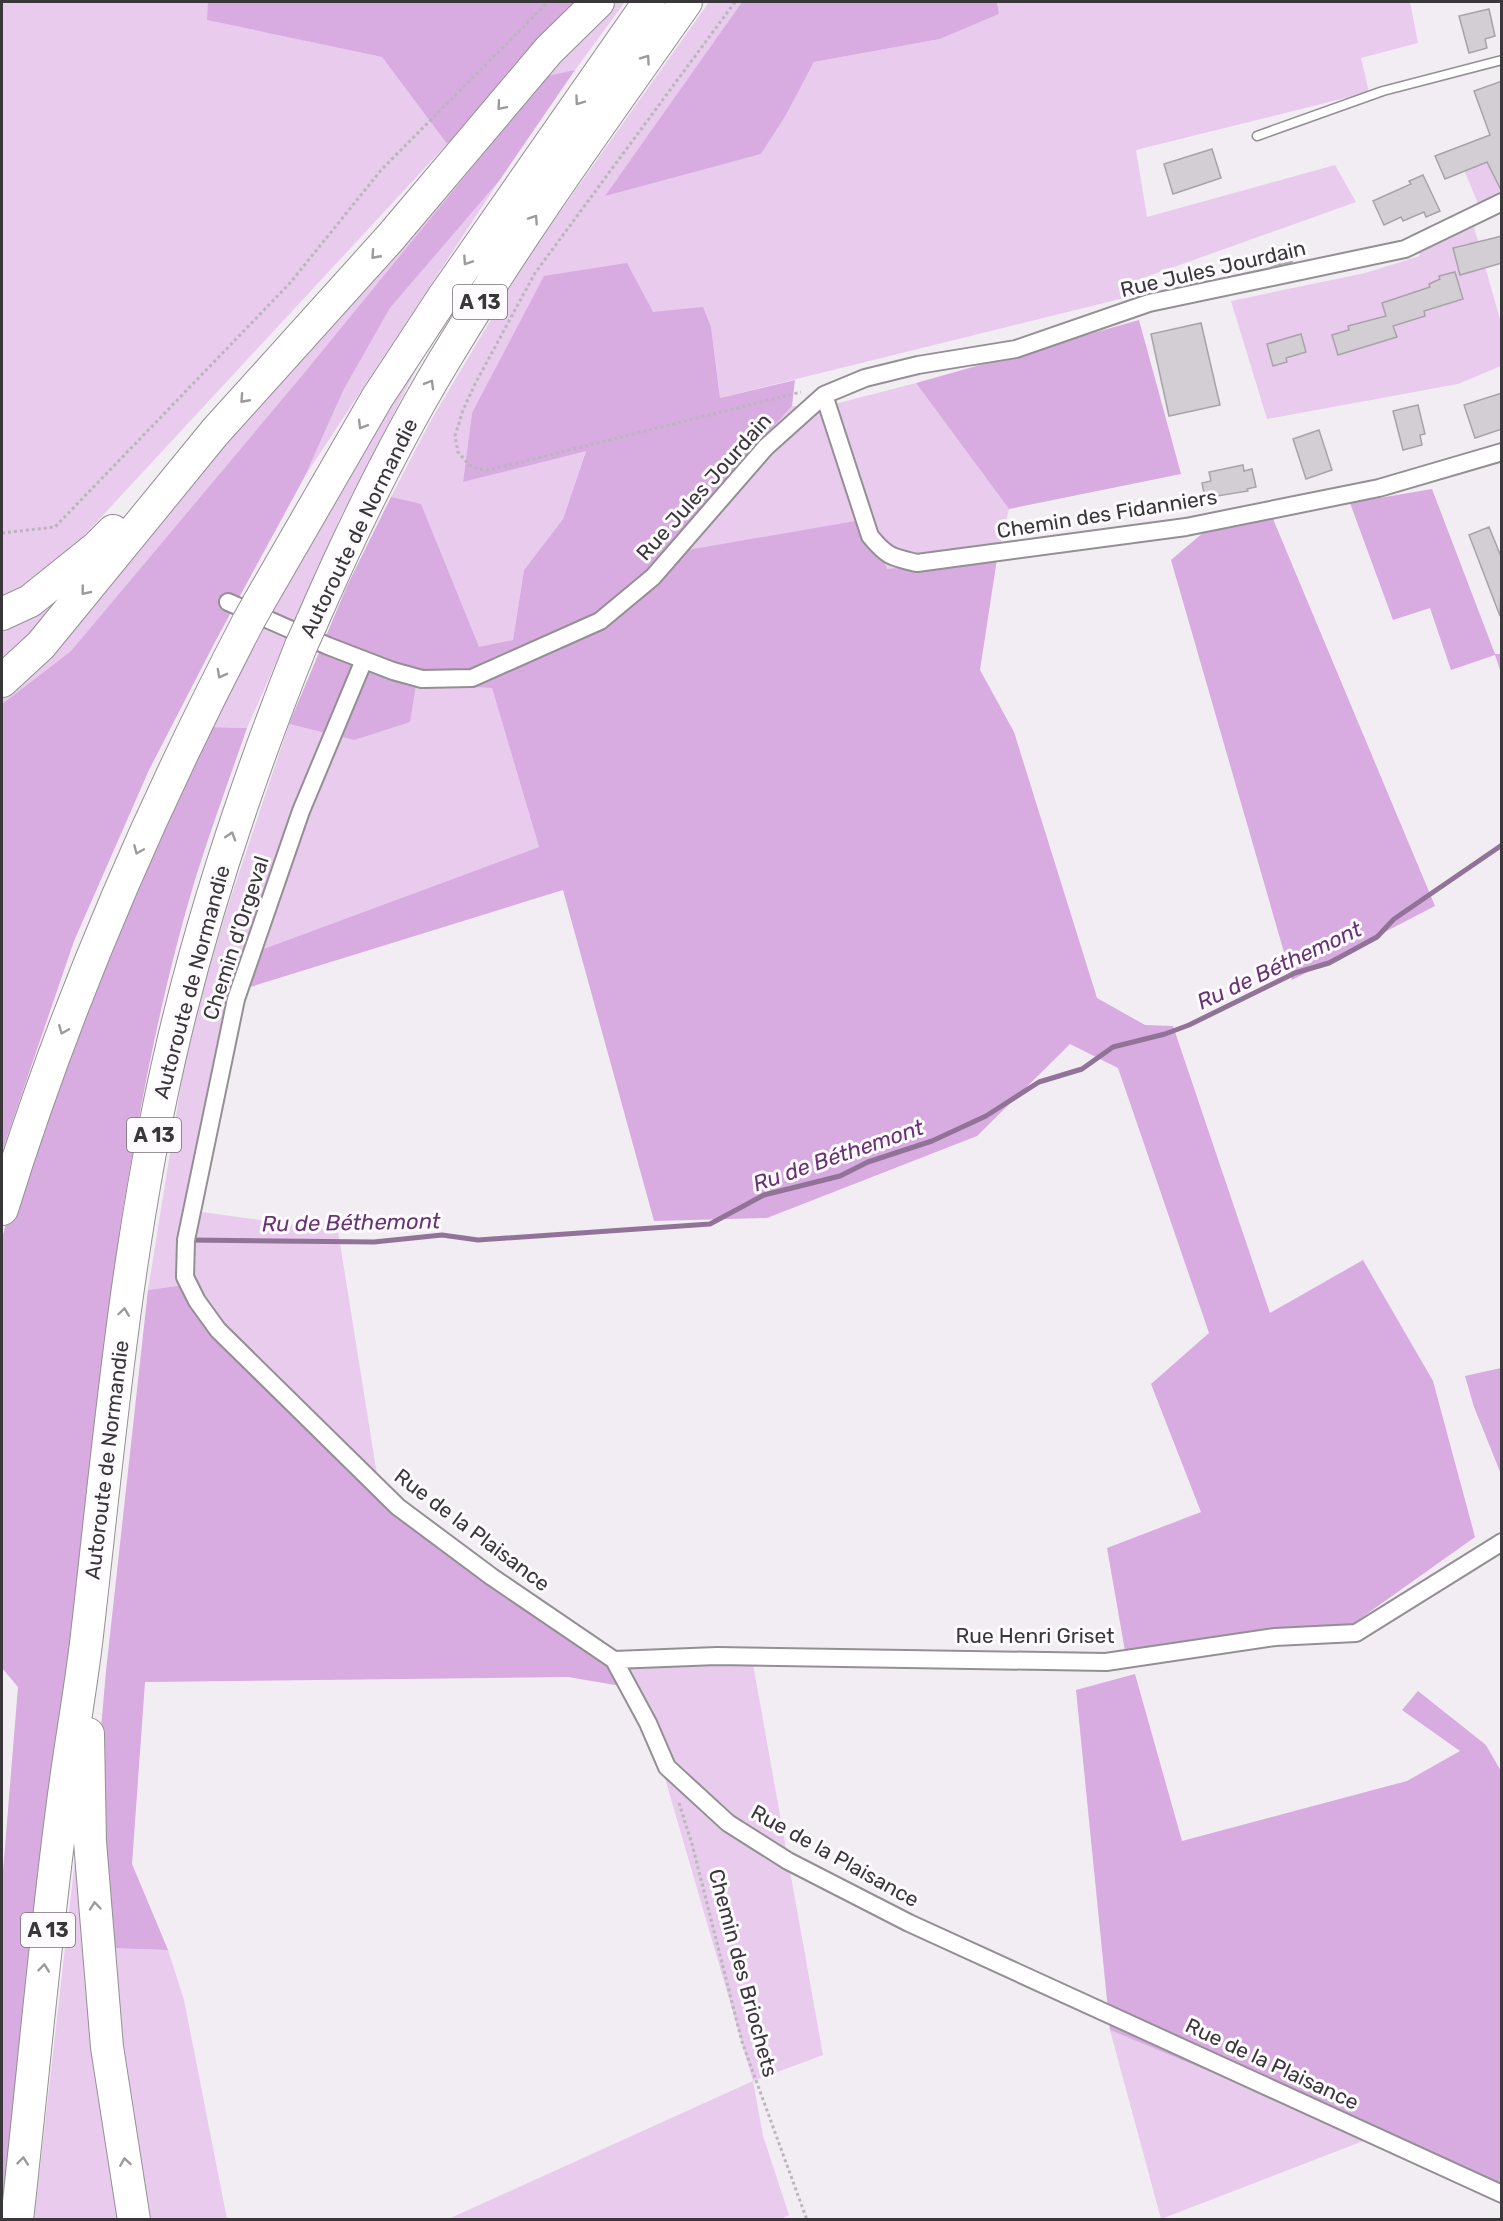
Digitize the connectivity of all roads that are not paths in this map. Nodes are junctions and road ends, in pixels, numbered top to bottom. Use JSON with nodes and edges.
{"nodes":[{"id":1,"x":598,"y":2,"type":"edge"},
{"id":2,"x":649,"y":2,"type":"edge"},
{"id":3,"x":686,"y":2,"type":"edge"},
{"id":4,"x":1502,"y":60,"type":"edge"},
{"id":5,"x":1257,"y":136,"type":"dead end"},
{"id":6,"x":1502,"y":202,"type":"edge"},
{"id":7,"x":824,"y":395,"type":"junction"},
{"id":8,"x":215,"y":432,"type":"junction"},
{"id":9,"x":1502,"y":452,"type":"edge"},
{"id":10,"x":245,"y":609,"type":"junction"},
{"id":11,"x":2,"y":614,"type":"edge"},
{"id":12,"x":364,"y":660,"type":"junction"},
{"id":13,"x":2,"y":681,"type":"edge"},
{"id":14,"x":2,"y":1209,"type":"edge"},
{"id":15,"x":186,"y":1240,"type":"joint"},
{"id":16,"x":1502,"y":1542,"type":"edge"},
{"id":17,"x":86,"y":1642,"type":"junction"},
{"id":18,"x":614,"y":1660,"type":"junction"},
{"id":19,"x":1502,"y":2194,"type":"edge"},
{"id":20,"x":16,"y":2220,"type":"edge"},
{"id":21,"x":134,"y":2220,"type":"edge"}],
"edges":[{"from":1,"to":8,"type":"highway","one_way":true},
{"from":2,"to":10,"type":"highway","name":"Autoroute de Normandie","number":"A 13","one_way":true},
{"from":17,"to":3,"type":"highway","name":"Autoroute de Normandie","number":"A 13","one_way":true},
{"from":4,"to":5,"type":"lane"},
{"from":6,"to":7,"type":"street","name":"Rue Jules Jourdain"},
{"from":7,"to":9,"type":"street","name":"Chemin des Fidanniers"},
{"from":7,"to":12,"type":"street","name":"Rue Jules Jourdain"},
{"from":8,"to":11,"type":"highway"},
{"from":8,"to":13,"type":"highway","one_way":true},
{"from":10,"to":12,"type":"street","name":"Rue Jules Jourdain"},
{"from":10,"to":14,"type":"highway","name":"Autoroute de Normandie","number":"A 13","one_way":true},
{"from":12,"to":15,"type":"street","name":"Chemin d'Orgeval"},
{"from":15,"to":18,"type":"street","name":"Rue de la Plaisance"},
{"from":16,"to":18,"type":"street","name":"Rue Henri Griset"},
{"from":20,"to":17,"type":"highway","name":"Autoroute de Normandie","number":"A 13","one_way":true},
{"from":21,"to":17,"type":"highway","one_way":true},
{"from":18,"to":19,"type":"street","name":"Rue de la Plaisance"}]}
